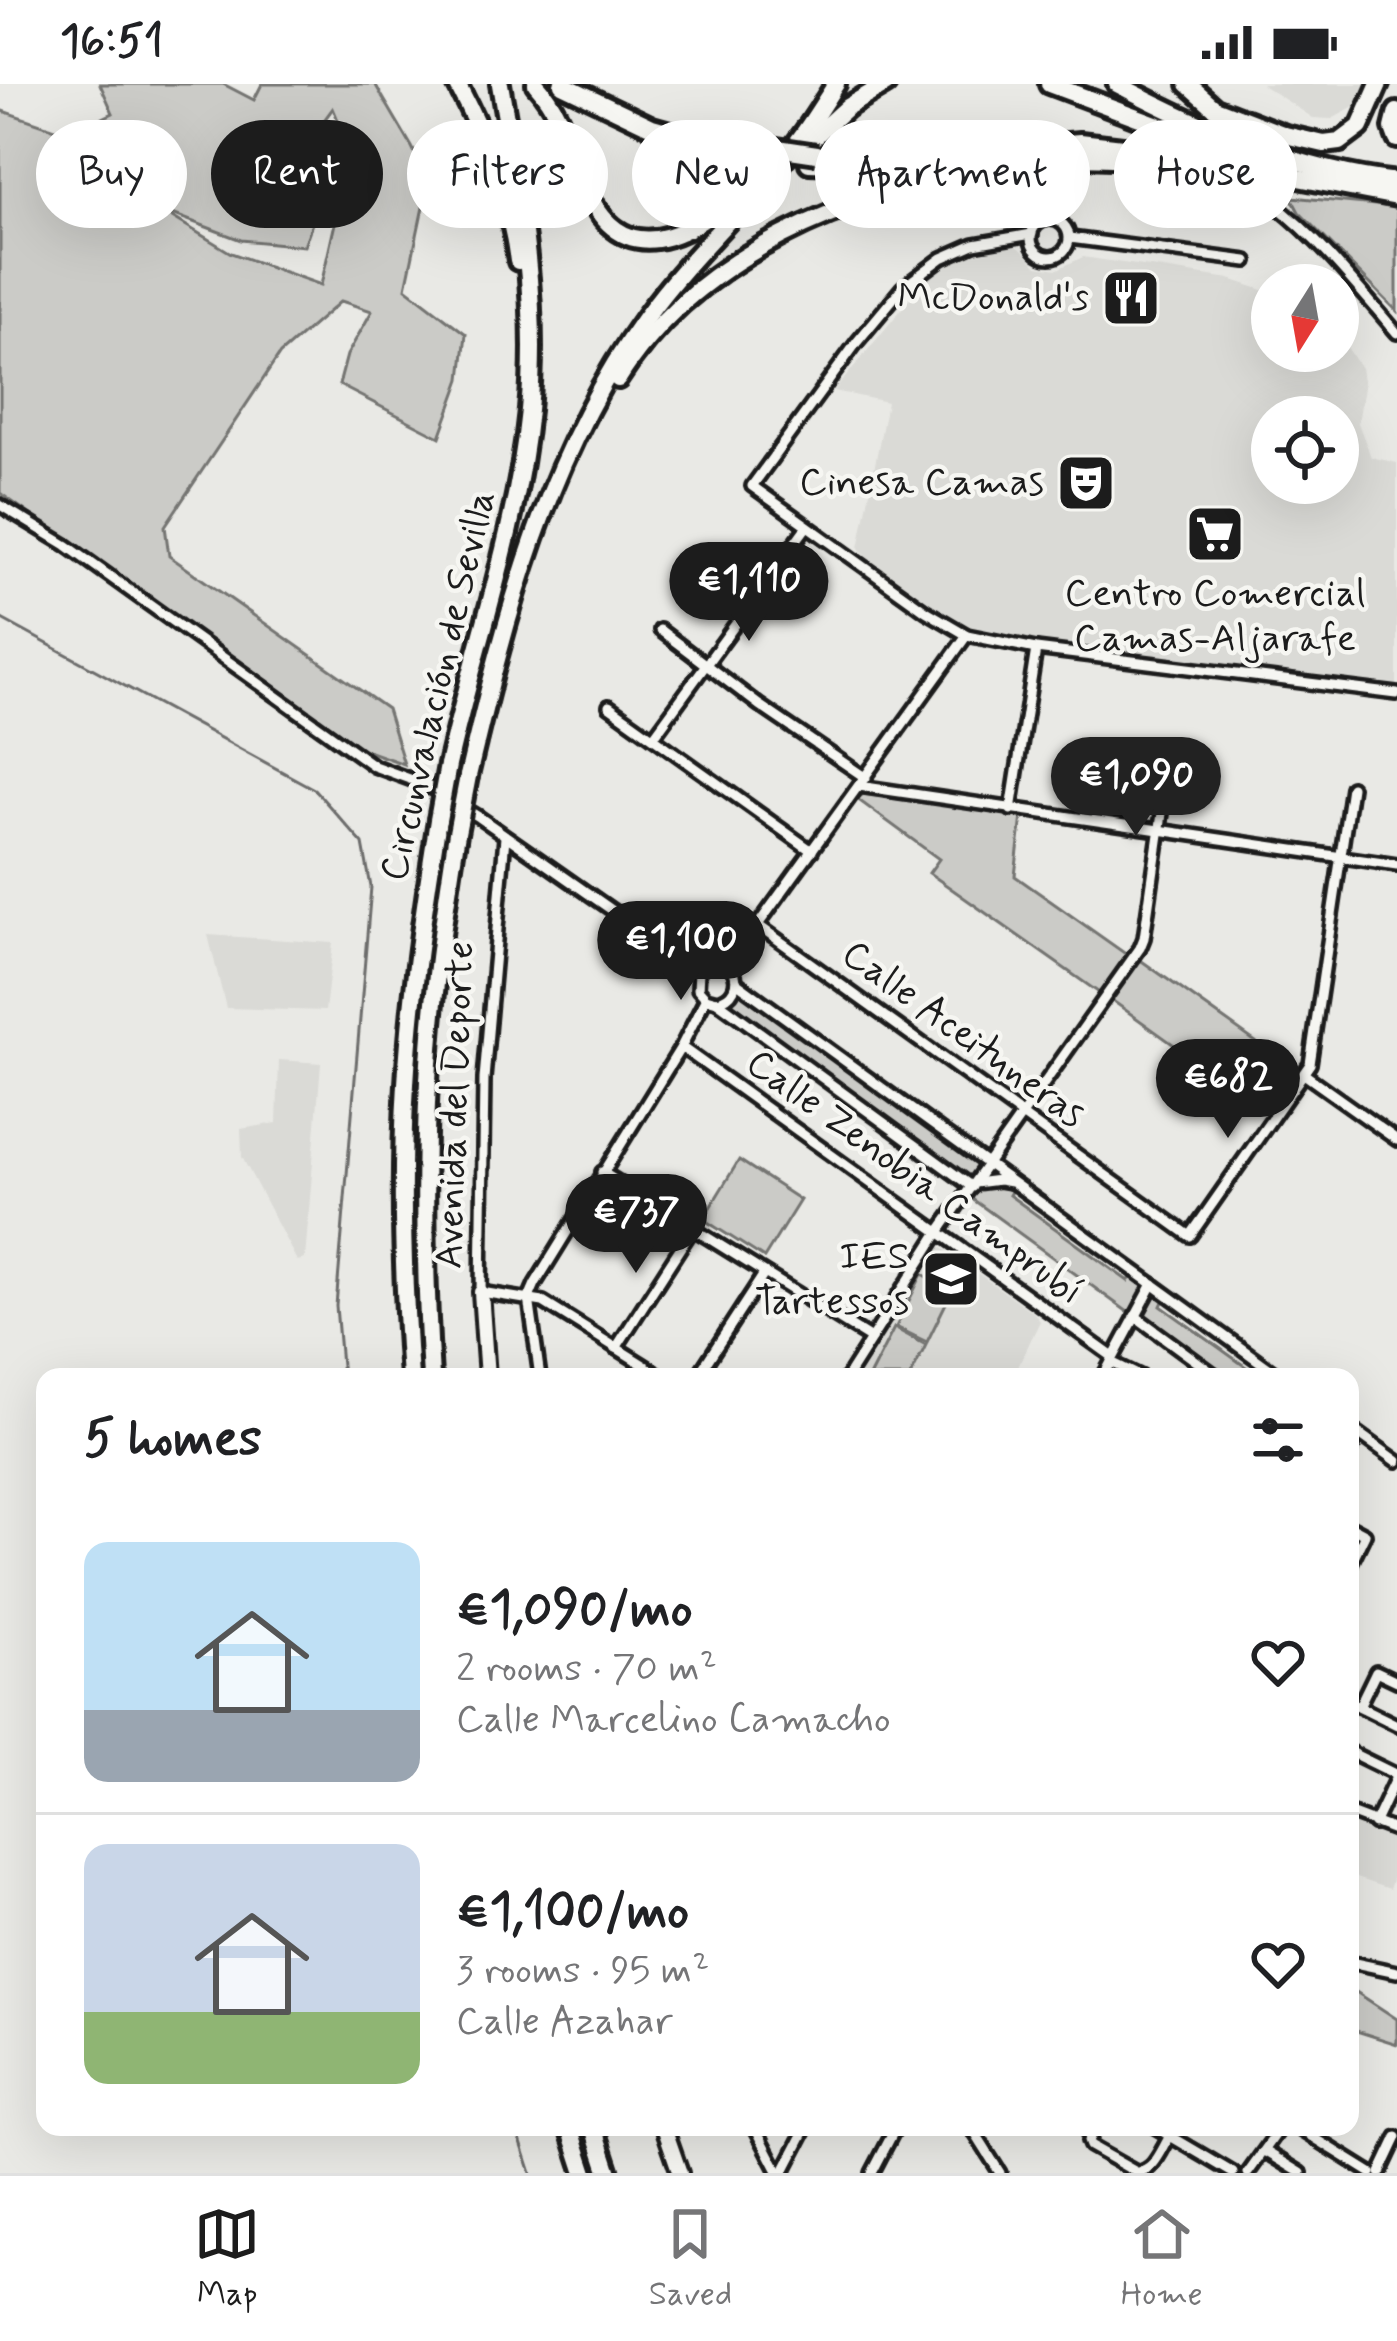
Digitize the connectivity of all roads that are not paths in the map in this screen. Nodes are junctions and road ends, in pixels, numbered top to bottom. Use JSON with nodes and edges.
{"nodes":[{"id":1,"x":457,"y":84,"type":"edge"},
{"id":2,"x":536,"y":84,"type":"edge"},
{"id":3,"x":562,"y":84,"type":"edge"},
{"id":4,"x":575,"y":84,"type":"edge"},
{"id":5,"x":836,"y":84,"type":"edge"},
{"id":6,"x":886,"y":84,"type":"edge"},
{"id":7,"x":1049,"y":84,"type":"edge"},
{"id":8,"x":1118,"y":84,"type":"edge"},
{"id":9,"x":1188,"y":84,"type":"edge"},
{"id":10,"x":1203,"y":84,"type":"edge"},
{"id":11,"x":1379,"y":84,"type":"edge"},
{"id":12,"x":506,"y":85,"type":"edge"},
{"id":13,"x":1215,"y":108,"type":"junction"},
{"id":14,"x":1397,"y":112,"type":"edge"},
{"id":15,"x":813,"y":117,"type":"junction"},
{"id":16,"x":637,"y":120,"type":"edge"},
{"id":17,"x":659,"y":120,"type":"edge"},
{"id":18,"x":1248,"y":120,"type":"edge"},
{"id":19,"x":1255,"y":120,"type":"edge"},
{"id":20,"x":1297,"y":137,"type":"edge"},
{"id":21,"x":1397,"y":139,"type":"edge"},
{"id":22,"x":1114,"y":146,"type":"edge"},
{"id":23,"x":791,"y":150,"type":"edge"},
{"id":24,"x":791,"y":156,"type":"edge"},
{"id":25,"x":1114,"y":158,"type":"edge"},
{"id":26,"x":813,"y":159,"type":"joint"},
{"id":27,"x":791,"y":160,"type":"edge"},
{"id":28,"x":1297,"y":179,"type":"edge"},
{"id":29,"x":1396,"y":187,"type":"edge"},
{"id":30,"x":1297,"y":222,"type":"edge"},
{"id":31,"x":720,"y":228,"type":"edge"},
{"id":32,"x":1032,"y":233,"type":"junction"},
{"id":33,"x":1070,"y":238,"type":"junction"},
{"id":34,"x":1247,"y":261,"type":"dead end"},
{"id":35,"x":1397,"y":333,"type":"edge"},
{"id":36,"x":523,"y":460,"type":"junction"},
{"id":37,"x":0,"y":505,"type":"edge"},
{"id":38,"x":543,"y":511,"type":"junction"},
{"id":39,"x":807,"y":526,"type":"junction"},
{"id":40,"x":504,"y":557,"type":"junction"},
{"id":41,"x":660,"y":630,"type":"dead end"},
{"id":42,"x":967,"y":635,"type":"junction"},
{"id":43,"x":1036,"y":649,"type":"junction"},
{"id":44,"x":706,"y":665,"type":"junction"},
{"id":45,"x":1397,"y":694,"type":"edge"},
{"id":46,"x":609,"y":706,"type":"dead end"},
{"id":47,"x":654,"y":736,"type":"junction"},
{"id":48,"x":1172,"y":744,"type":"dead end"},
{"id":49,"x":862,"y":782,"type":"junction"},
{"id":50,"x":1351,"y":788,"type":"dead end"},
{"id":51,"x":1011,"y":811,"type":"junction"},
{"id":52,"x":1159,"y":832,"type":"junction"},
{"id":53,"x":505,"y":837,"type":"junction"},
{"id":54,"x":812,"y":850,"type":"junction"},
{"id":55,"x":1341,"y":856,"type":"junction"},
{"id":56,"x":1397,"y":865,"type":"edge"},
{"id":57,"x":759,"y":926,"type":"junction"},
{"id":58,"x":729,"y":965,"type":"junction"},
{"id":59,"x":699,"y":971,"type":"junction"},
{"id":60,"x":736,"y":982,"type":"junction"},
{"id":61,"x":711,"y":1000,"type":"junction"},
{"id":62,"x":681,"y":1047,"type":"junction"},
{"id":63,"x":1304,"y":1073,"type":"junction"},
{"id":64,"x":1023,"y":1115,"type":"junction"},
{"id":65,"x":1397,"y":1140,"type":"edge"},
{"id":66,"x":989,"y":1163,"type":"junction"},
{"id":67,"x":602,"y":1172,"type":"junction"},
{"id":68,"x":1016,"y":1184,"type":"junction"},
{"id":69,"x":973,"y":1185,"type":"junction"},
{"id":70,"x":693,"y":1228,"type":"junction"},
{"id":71,"x":939,"y":1232,"type":"junction"},
{"id":72,"x":764,"y":1274,"type":"junction"},
{"id":73,"x":1153,"y":1284,"type":"junction"},
{"id":74,"x":481,"y":1292,"type":"junction"},
{"id":75,"x":530,"y":1298,"type":"junction"},
{"id":76,"x":1135,"y":1316,"type":"junction"},
{"id":77,"x":871,"y":1339,"type":"junction"},
{"id":78,"x":616,"y":1348,"type":"junction"},
{"id":79,"x":1112,"y":1359,"type":"junction"},
{"id":80,"x":410,"y":1368,"type":"edge"},
{"id":81,"x":431,"y":1368,"type":"edge"},
{"id":82,"x":486,"y":1368,"type":"edge"},
{"id":83,"x":539,"y":1368,"type":"edge"},
{"id":84,"x":648,"y":1368,"type":"edge"},
{"id":85,"x":704,"y":1368,"type":"edge"},
{"id":86,"x":853,"y":1368,"type":"edge"},
{"id":87,"x":1108,"y":1368,"type":"edge"},
{"id":88,"x":1127,"y":1368,"type":"edge"},
{"id":89,"x":1206,"y":1368,"type":"edge"},
{"id":90,"x":1269,"y":1368,"type":"edge"},
{"id":91,"x":1359,"y":1434,"type":"edge"},
{"id":92,"x":1397,"y":1461,"type":"edge"},
{"id":93,"x":1397,"y":1681,"type":"edge"},
{"id":94,"x":1359,"y":1698,"type":"edge"},
{"id":95,"x":1359,"y":1706,"type":"edge"},
{"id":96,"x":1397,"y":1725,"type":"edge"},
{"id":97,"x":1359,"y":1756,"type":"edge"},
{"id":98,"x":1397,"y":1775,"type":"edge"},
{"id":99,"x":1359,"y":1817,"type":"edge"},
{"id":100,"x":1374,"y":1824,"type":"junction"},
{"id":101,"x":1397,"y":1831,"type":"edge"},
{"id":102,"x":1359,"y":1964,"type":"edge"},
{"id":103,"x":1397,"y":1972,"type":"edge"},
{"id":104,"x":573,"y":2136,"type":"edge"},
{"id":105,"x":597,"y":2136,"type":"edge"},
{"id":106,"x":667,"y":2136,"type":"edge"},
{"id":107,"x":759,"y":2136,"type":"edge"},
{"id":108,"x":802,"y":2136,"type":"edge"},
{"id":109,"x":891,"y":2136,"type":"edge"},
{"id":110,"x":977,"y":2136,"type":"edge"},
{"id":111,"x":1090,"y":2136,"type":"edge"},
{"id":112,"x":1170,"y":2136,"type":"joint"},
{"id":113,"x":1275,"y":2136,"type":"edge"},
{"id":114,"x":1312,"y":2136,"type":"edge"},
{"id":115,"x":1397,"y":2137,"type":"edge"},
{"id":116,"x":1264,"y":2151,"type":"junction"},
{"id":117,"x":585,"y":2173,"type":"edge"},
{"id":118,"x":609,"y":2173,"type":"edge"},
{"id":119,"x":680,"y":2173,"type":"edge"},
{"id":120,"x":781,"y":2173,"type":"edge"},
{"id":121,"x":872,"y":2173,"type":"edge"},
{"id":122,"x":1000,"y":2173,"type":"edge"},
{"id":123,"x":1232,"y":2173,"type":"edge"},
{"id":124,"x":1248,"y":2173,"type":"edge"},
{"id":125,"x":1301,"y":2173,"type":"edge"},
{"id":126,"x":1376,"y":2173,"type":"edge"}],
"edges":[{"from":1,"to":36,"type":"highway"},
{"from":2,"to":15,"type":"highway"},
{"from":3,"to":16,"type":"highway"},
{"from":4,"to":17,"type":"highway"},
{"from":5,"to":15,"type":"highway","name":"Circunvalación de Sevilla"},
{"from":6,"to":27,"type":"highway"},
{"from":7,"to":29,"type":"highway"},
{"from":8,"to":29,"type":"highway"},
{"from":9,"to":13,"type":"highway"},
{"from":10,"to":19,"type":"highway"},
{"from":11,"to":20,"type":"highway"},
{"from":12,"to":36,"type":"highway","name":"Circunvalación de Sevilla"},
{"from":12,"to":40,"type":"highway"},
{"from":13,"to":18,"type":"highway"},
{"from":13,"to":29,"type":"highway"},
{"from":14,"to":21,"type":"highway"},
{"from":15,"to":23,"type":"highway","name":"Circunvalación de Sevilla"},
{"from":22,"to":26,"type":"highway"},
{"from":24,"to":26,"type":"highway"},
{"from":25,"to":38,"type":"highway"},
{"from":28,"to":29,"type":"highway"},
{"from":30,"to":35,"type":"street"},
{"from":31,"to":38,"type":"highway","name":"Circunvalación de Sevilla"},
{"from":32,"to":33,"type":"street"},
{"from":32,"to":33,"type":"street"},
{"from":32,"to":39,"type":"street"},
{"from":33,"to":34,"type":"street"},
{"from":36,"to":40,"type":"highway","name":"Circunvalación de Sevilla"},
{"from":37,"to":53,"type":"street"},
{"from":38,"to":81,"type":"highway","name":"Circunvalación de Sevilla","bridge":true},
{"from":39,"to":42,"type":"street"},
{"from":39,"to":44,"type":"street"},
{"from":40,"to":80,"type":"highway","name":"Circunvalación de Sevilla","bridge":true},
{"from":41,"to":44,"type":"street"},
{"from":42,"to":43,"type":"street"},
{"from":42,"to":49,"type":"street"},
{"from":43,"to":45,"type":"street"},
{"from":43,"to":51,"type":"street"},
{"from":44,"to":47,"type":"street"},
{"from":44,"to":49,"type":"street"},
{"from":46,"to":47,"type":"street"},
{"from":47,"to":54,"type":"street"},
{"from":48,"to":52,"type":"street"},
{"from":49,"to":51,"type":"street"},
{"from":49,"to":54,"type":"street"},
{"from":50,"to":55,"type":"street"},
{"from":51,"to":52,"type":"street"},
{"from":52,"to":55,"type":"street"},
{"from":52,"to":64,"type":"street"},
{"from":53,"to":59,"type":"street"},
{"from":53,"to":74,"type":"street","name":"Avenida del Deporte"},
{"from":54,"to":57,"type":"street"},
{"from":55,"to":56,"type":"street"},
{"from":55,"to":63,"type":"street"},
{"from":57,"to":58,"type":"street"},
{"from":57,"to":64,"type":"street","name":"Calle Aceituneras"},
{"from":58,"to":59,"type":"street"},
{"from":58,"to":60,"type":"street"},
{"from":59,"to":61,"type":"street"},
{"from":60,"to":61,"type":"street"},
{"from":60,"to":66,"type":"street"},
{"from":61,"to":62,"type":"street"},
{"from":61,"to":69,"type":"street"},
{"from":62,"to":67,"type":"street"},
{"from":62,"to":71,"type":"street","name":"Calle Zenobia Camprubí"},
{"from":63,"to":64,"type":"street","name":"Calle Aceituneras"},
{"from":63,"to":65,"type":"street"},
{"from":64,"to":66,"type":"street"},
{"from":66,"to":68,"type":"street"},
{"from":66,"to":69,"type":"street"},
{"from":67,"to":70,"type":"street"},
{"from":67,"to":75,"type":"street"},
{"from":68,"to":69,"type":"street"},
{"from":68,"to":73,"type":"street"},
{"from":69,"to":71,"type":"street"},
{"from":70,"to":72,"type":"street"},
{"from":70,"to":78,"type":"street"},
{"from":71,"to":77,"type":"street"},
{"from":71,"to":79,"type":"street","name":"Calle Zenobia Camprubí"},
{"from":72,"to":77,"type":"street"},
{"from":72,"to":85,"type":"street"},
{"from":73,"to":76,"type":"street"},
{"from":73,"to":90,"type":"street"},
{"from":74,"to":75,"type":"street"},
{"from":74,"to":82,"type":"street","name":"Avenida del Deporte"},
{"from":75,"to":78,"type":"street"},
{"from":75,"to":83,"type":"street"},
{"from":76,"to":79,"type":"street"},
{"from":76,"to":89,"type":"street"},
{"from":77,"to":86,"type":"street"},
{"from":78,"to":84,"type":"street"},
{"from":79,"to":87,"type":"street"},
{"from":79,"to":88,"type":"street","name":"Calle Zenobia Camprubí"},
{"from":91,"to":92,"type":"street"},
{"from":93,"to":94,"type":"street"},
{"from":95,"to":96,"type":"street"},
{"from":97,"to":98,"type":"street"},
{"from":98,"to":100,"type":"street"},
{"from":99,"to":100,"type":"street"},
{"from":100,"to":101,"type":"street"},
{"from":102,"to":103,"type":"street"},
{"from":104,"to":117,"type":"highway"},
{"from":105,"to":118,"type":"highway"},
{"from":106,"to":119,"type":"street"},
{"from":107,"to":120,"type":"street"},
{"from":108,"to":120,"type":"street"},
{"from":109,"to":121,"type":"street"},
{"from":110,"to":122,"type":"street"},
{"from":111,"to":112,"type":"street"},
{"from":112,"to":123,"type":"street"},
{"from":113,"to":116,"type":"street"},
{"from":114,"to":126,"type":"street"},
{"from":115,"to":126,"type":"street"},
{"from":116,"to":124,"type":"street"},
{"from":116,"to":125,"type":"street"}]}
